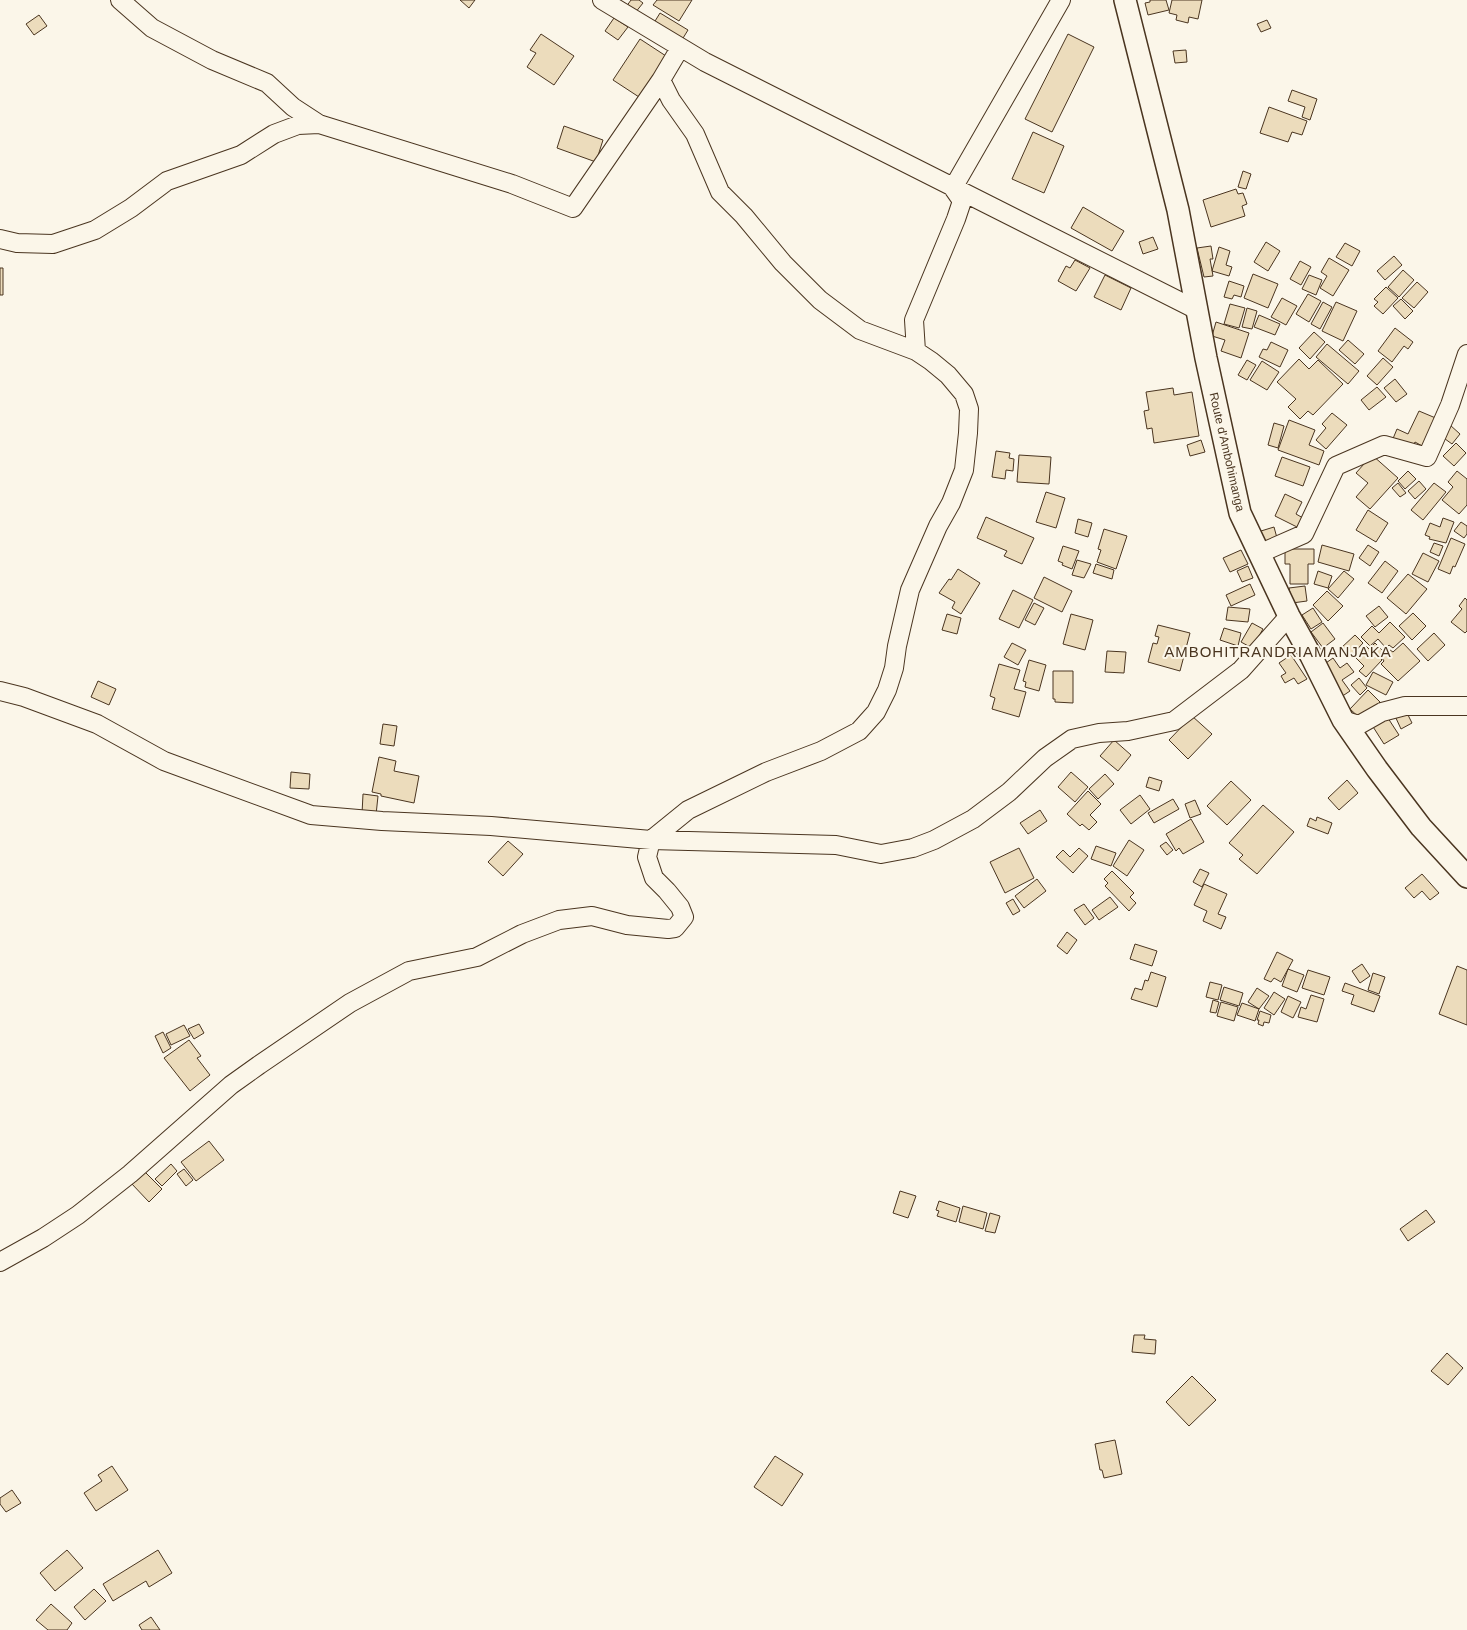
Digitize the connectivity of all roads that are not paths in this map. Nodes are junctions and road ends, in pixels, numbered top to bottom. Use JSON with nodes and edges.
{"nodes":[{"id":1,"x":120,"y":0,"type":"edge"},
{"id":2,"x":602,"y":0,"type":"edge"},
{"id":3,"x":1061,"y":0,"type":"edge"},
{"id":4,"x":1125,"y":0,"type":"edge"},
{"id":5,"x":680,"y":48,"type":"junction"},
{"id":6,"x":662,"y":80,"type":"junction"},
{"id":7,"x":319,"y":124,"type":"junction"},
{"id":8,"x":953,"y":188,"type":"junction"},
{"id":9,"x":0,"y":239,"type":"edge"},
{"id":10,"x":1197,"y":310,"type":"junction"},
{"id":11,"x":916,"y":350,"type":"junction"},
{"id":12,"x":1467,"y":354,"type":"edge"},
{"id":13,"x":1260,"y":552,"type":"junction"},
{"id":14,"x":1289,"y":616,"type":"junction"},
{"id":15,"x":0,"y":691,"type":"edge"},
{"id":16,"x":1467,"y":706,"type":"edge"},
{"id":17,"x":1343,"y":720,"type":"junction"},
{"id":18,"x":652,"y":840,"type":"junction"},
{"id":19,"x":1467,"y":876,"type":"edge"},
{"id":20,"x":0,"y":1262,"type":"edge"}],
"edges":[{"from":1,"to":7,"type":"street"},
{"from":2,"to":5,"type":"street"},
{"from":3,"to":8,"type":"street"},
{"from":4,"to":10,"type":"street","name":"Route d'Ambohimanga"},
{"from":5,"to":6,"type":"street"},
{"from":5,"to":8,"type":"street"},
{"from":6,"to":7,"type":"street"},
{"from":6,"to":11,"type":"street"},
{"from":7,"to":9,"type":"street"},
{"from":8,"to":10,"type":"street"},
{"from":8,"to":11,"type":"street"},
{"from":10,"to":13,"type":"street","name":"Route d'Ambohimanga"},
{"from":11,"to":18,"type":"street"},
{"from":12,"to":13,"type":"street"},
{"from":13,"to":14,"type":"street","name":"Route d'Ambohimanga"},
{"from":14,"to":17,"type":"street","name":"Route d'Ambohimanga"},
{"from":14,"to":18,"type":"street"},
{"from":15,"to":18,"type":"street"},
{"from":16,"to":17,"type":"street"},
{"from":17,"to":19,"type":"street","name":"Route d'Ambohimanga"},
{"from":18,"to":20,"type":"street"}]}
